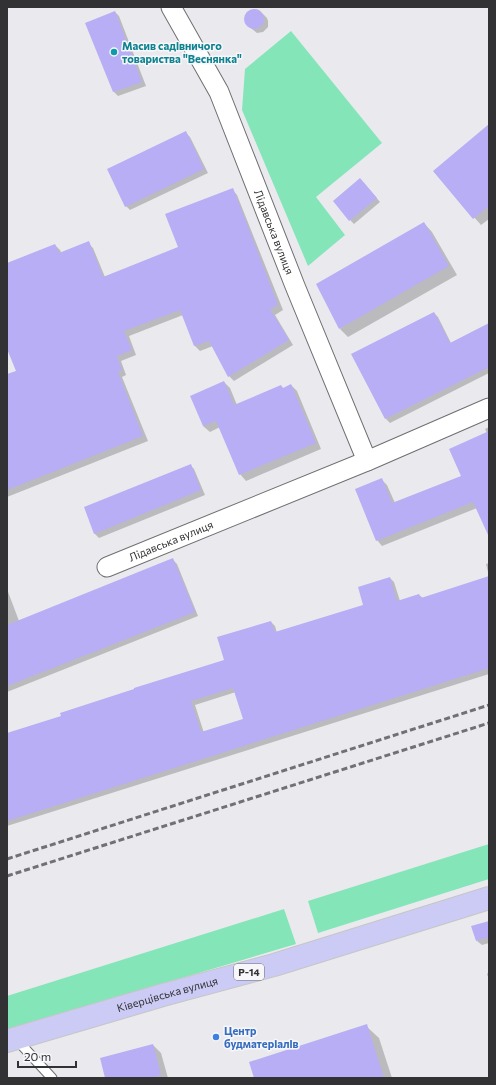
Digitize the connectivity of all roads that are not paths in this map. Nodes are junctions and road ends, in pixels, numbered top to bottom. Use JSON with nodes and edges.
{"nodes":[{"id":1,"x":171,"y":7,"type":"edge"},
{"id":2,"x":489,"y":408,"type":"edge"},
{"id":3,"x":367,"y":461,"type":"junction"},
{"id":4,"x":107,"y":567,"type":"dead end"},
{"id":5,"x":489,"y":898,"type":"edge"},
{"id":6,"x":11,"y":1040,"type":"edge"},
{"id":7,"x":52,"y":1078,"type":"edge"}],
"edges":[{"from":1,"to":3,"type":"street","name":"Лідавська вулиця"},
{"from":2,"to":3,"type":"street","name":"Лідавська вулиця"},
{"from":3,"to":4,"type":"street","name":"Лідавська вулиця"},
{"from":5,"to":6,"type":"main road","name":"Ківерцівська вулиця","number":"Р-14"},
{"from":6,"to":7,"type":"lane"}]}
